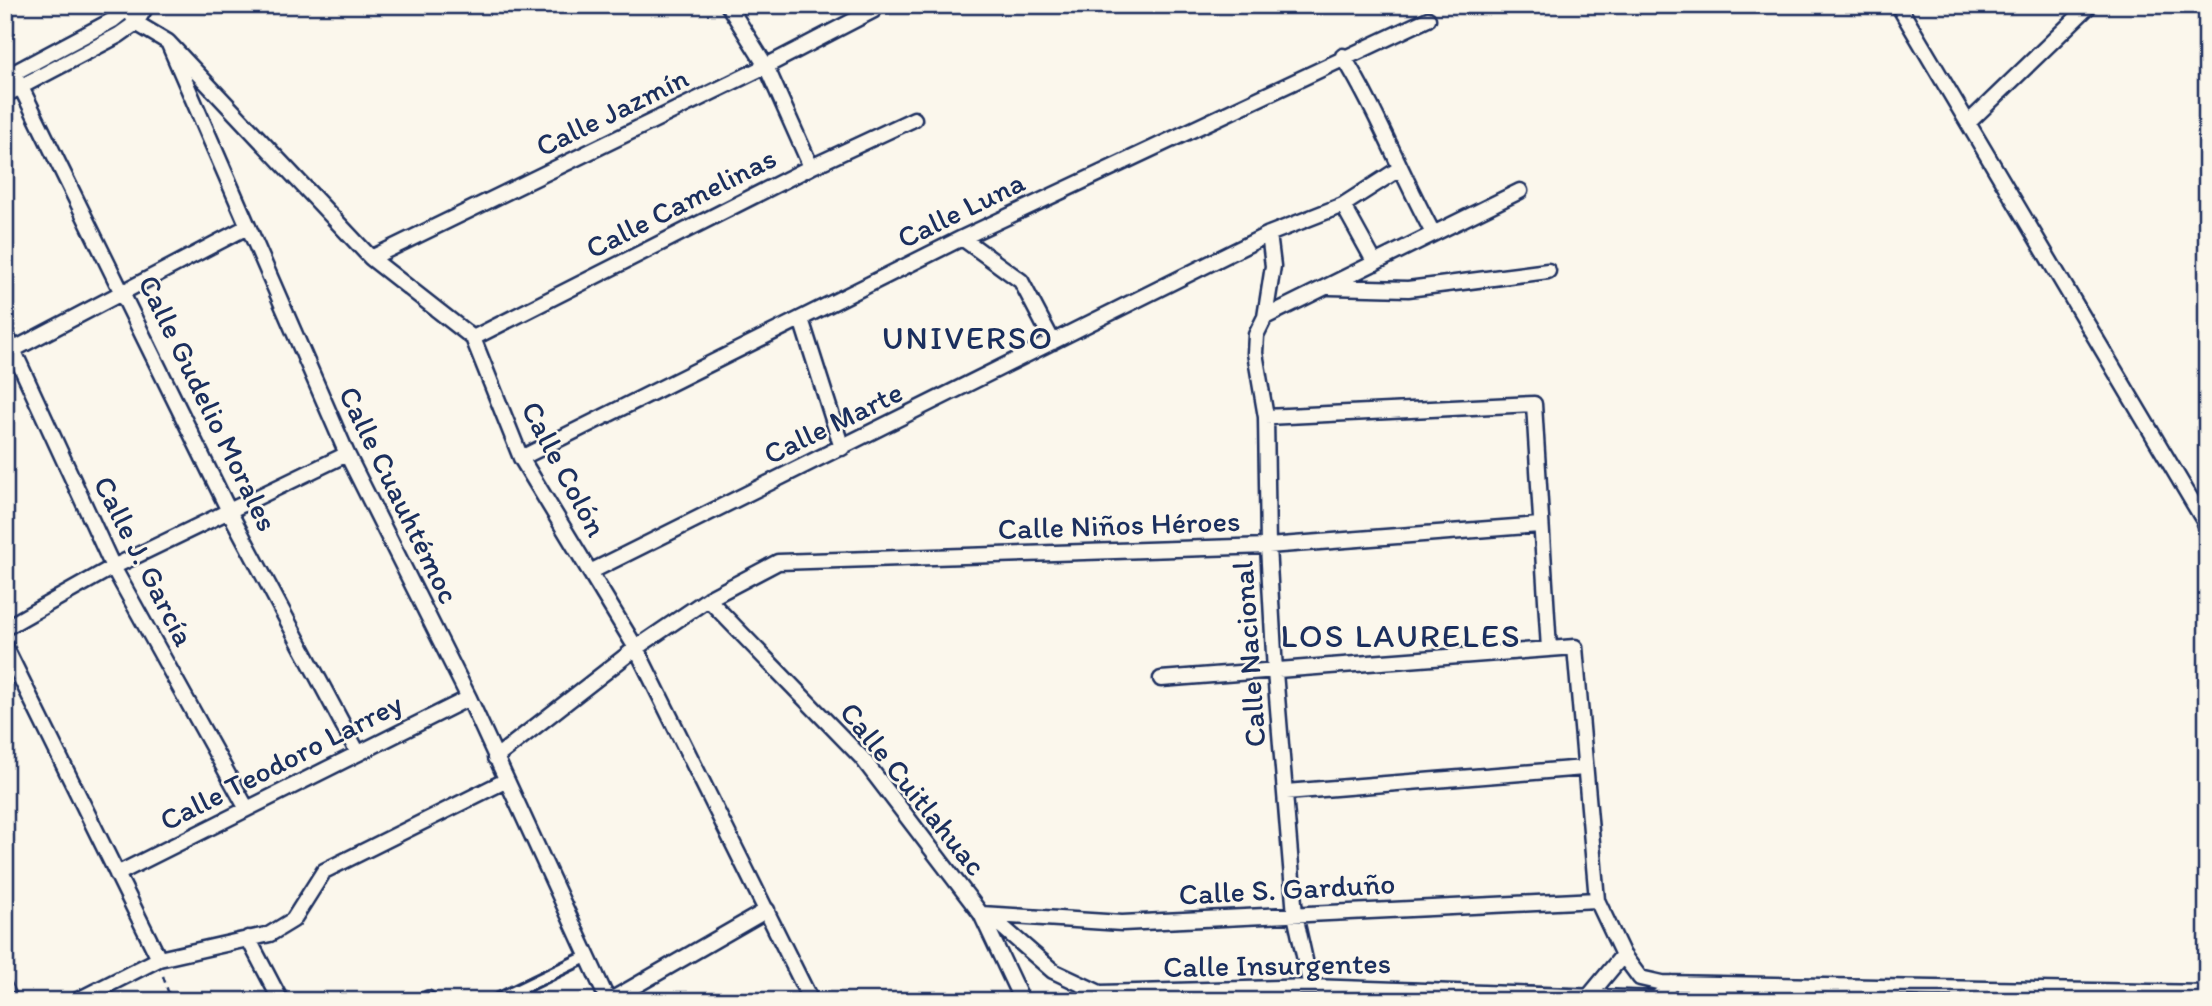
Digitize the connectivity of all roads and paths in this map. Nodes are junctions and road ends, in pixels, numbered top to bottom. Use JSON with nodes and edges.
{"nodes":[{"id":1,"x":728,"y":5,"type":"edge"},
{"id":2,"x":1898,"y":5,"type":"edge"},
{"id":3,"x":2090,"y":5,"type":"edge"},
{"id":4,"x":128,"y":7,"type":"edge"},
{"id":5,"x":147,"y":7,"type":"edge"},
{"id":6,"x":874,"y":10,"type":"dead end"},
{"id":7,"x":1428,"y":19,"type":"dead end"},
{"id":8,"x":136,"y":23,"type":"junction"},
{"id":9,"x":168,"y":42,"type":"junction"},
{"id":10,"x":1343,"y":56,"type":"junction"},
{"id":11,"x":766,"y":66,"type":"junction"},
{"id":12,"x":10,"y":75,"type":"edge"},
{"id":13,"x":21,"y":87,"type":"junction"},
{"id":14,"x":5,"y":95,"type":"edge"},
{"id":15,"x":914,"y":119,"type":"dead end"},
{"id":16,"x":1968,"y":124,"type":"junction"},
{"id":17,"x":811,"y":167,"type":"junction"},
{"id":18,"x":1399,"y":169,"type":"junction"},
{"id":19,"x":1520,"y":191,"type":"dead end"},
{"id":20,"x":1343,"y":205,"type":"junction"},
{"id":21,"x":247,"y":227,"type":"junction"},
{"id":22,"x":1433,"y":233,"type":"junction"},
{"id":23,"x":1269,"y":234,"type":"junction"},
{"id":24,"x":962,"y":239,"type":"junction"},
{"id":25,"x":371,"y":258,"type":"junction"},
{"id":26,"x":1375,"y":263,"type":"junction"},
{"id":27,"x":1548,"y":271,"type":"dead end"},
{"id":28,"x":1328,"y":287,"type":"junction"},
{"id":29,"x":125,"y":293,"type":"junction"},
{"id":30,"x":1265,"y":317,"type":"junction"},
{"id":31,"x":801,"y":319,"type":"junction"},
{"id":32,"x":5,"y":332,"type":"edge"},
{"id":33,"x":473,"y":338,"type":"junction"},
{"id":34,"x":1053,"y":342,"type":"junction"},
{"id":35,"x":10,"y":352,"type":"edge"},
{"id":36,"x":1266,"y":417,"type":"junction"},
{"id":37,"x":842,"y":448,"type":"junction"},
{"id":38,"x":347,"y":454,"type":"junction"},
{"id":39,"x":521,"y":458,"type":"junction"},
{"id":40,"x":229,"y":511,"type":"junction"},
{"id":41,"x":1540,"y":525,"type":"junction"},
{"id":42,"x":2207,"y":526,"type":"edge"},
{"id":43,"x":1268,"y":546,"type":"junction"},
{"id":44,"x":113,"y":567,"type":"junction"},
{"id":45,"x":590,"y":572,"type":"junction"},
{"id":46,"x":708,"y":599,"type":"junction"},
{"id":47,"x":5,"y":628,"type":"edge"},
{"id":48,"x":5,"y":646,"type":"edge"},
{"id":49,"x":636,"y":648,"type":"junction"},
{"id":50,"x":1549,"y":649,"type":"junction"},
{"id":51,"x":9,"y":663,"type":"edge"},
{"id":52,"x":1275,"y":672,"type":"junction"},
{"id":53,"x":1161,"y":680,"type":"dead end"},
{"id":54,"x":469,"y":698,"type":"junction"},
{"id":55,"x":358,"y":753,"type":"junction"},
{"id":56,"x":495,"y":758,"type":"junction"},
{"id":57,"x":1584,"y":768,"type":"junction"},
{"id":58,"x":506,"y":780,"type":"junction"},
{"id":59,"x":1286,"y":792,"type":"junction"},
{"id":60,"x":247,"y":809,"type":"junction"},
{"id":61,"x":117,"y":874,"type":"junction"},
{"id":62,"x":1597,"y":900,"type":"junction"},
{"id":63,"x":766,"y":910,"type":"junction"},
{"id":64,"x":986,"y":915,"type":"junction"},
{"id":65,"x":1295,"y":915,"type":"junction"},
{"id":66,"x":248,"y":938,"type":"junction"},
{"id":67,"x":1623,"y":955,"type":"junction"},
{"id":68,"x":586,"y":957,"type":"junction"},
{"id":69,"x":159,"y":959,"type":"junction"},
{"id":70,"x":1672,"y":984,"type":"junction"},
{"id":71,"x":1311,"y":988,"type":"junction"},
{"id":72,"x":2207,"y":993,"type":"edge"},
{"id":73,"x":1370,"y":995,"type":"edge"},
{"id":74,"x":1589,"y":996,"type":"junction"},
{"id":75,"x":1497,"y":997,"type":"edge"},
{"id":76,"x":76,"y":1001,"type":"edge"},
{"id":77,"x":171,"y":1001,"type":"edge"},
{"id":78,"x":281,"y":1001,"type":"edge"},
{"id":79,"x":421,"y":1001,"type":"edge"},
{"id":80,"x":431,"y":1001,"type":"edge"},
{"id":81,"x":495,"y":1001,"type":"edge"},
{"id":82,"x":608,"y":1001,"type":"edge"},
{"id":83,"x":811,"y":1001,"type":"edge"},
{"id":84,"x":1022,"y":1001,"type":"edge"}],
"edges":[{"from":1,"to":11,"type":"street"},
{"from":2,"to":16,"type":"street"},
{"from":3,"to":16,"type":"street"},
{"from":4,"to":5,"type":"street"},
{"from":4,"to":8,"type":"street"},
{"from":4,"to":12,"type":"street"},
{"from":5,"to":8,"type":"street"},
{"from":6,"to":11,"type":"street","name":"Calle Jazmín"},
{"from":7,"to":10,"type":"street","name":"Calle Luna"},
{"from":8,"to":9,"type":"street"},
{"from":8,"to":13,"type":"street"},
{"from":9,"to":21,"type":"street","name":"Calle Cuauhtémoc"},
{"from":9,"to":25,"type":"street"},
{"from":10,"to":18,"type":"street"},
{"from":10,"to":24,"type":"street","name":"Calle Luna"},
{"from":11,"to":17,"type":"street"},
{"from":11,"to":25,"type":"street","name":"Calle Jazmín"},
{"from":12,"to":13,"type":"street","name":"Calle Gudelio Morales"},
{"from":13,"to":14,"type":"street"},
{"from":13,"to":29,"type":"street","name":"Calle Gudelio Morales"},
{"from":15,"to":17,"type":"street","name":"Calle Camelinas"},
{"from":16,"to":42,"type":"street"},
{"from":17,"to":33,"type":"street","name":"Calle Camelinas"},
{"from":18,"to":20,"type":"street","name":"Calle Marte"},
{"from":18,"to":22,"type":"street"},
{"from":19,"to":22,"type":"street"},
{"from":20,"to":23,"type":"street","name":"Calle Marte"},
{"from":20,"to":26,"type":"street"},
{"from":21,"to":29,"type":"street"},
{"from":21,"to":38,"type":"street","name":"Calle Cuauhtémoc"},
{"from":22,"to":26,"type":"street"},
{"from":23,"to":30,"type":"street","name":"Calle Nacional"},
{"from":23,"to":34,"type":"street","name":"Calle Marte"},
{"from":24,"to":31,"type":"street","name":"Calle Luna"},
{"from":24,"to":34,"type":"street"},
{"from":25,"to":33,"type":"street"},
{"from":26,"to":28,"type":"street"},
{"from":27,"to":28,"type":"street"},
{"from":28,"to":30,"type":"street"},
{"from":29,"to":35,"type":"street"},
{"from":29,"to":40,"type":"street","name":"Calle Gudelio Morales"},
{"from":30,"to":36,"type":"street","name":"Calle Nacional"},
{"from":31,"to":37,"type":"street"},
{"from":31,"to":39,"type":"street","name":"Calle Luna"},
{"from":32,"to":35,"type":"street","name":"Calle J. García"},
{"from":33,"to":39,"type":"street","name":"Calle Colón"},
{"from":34,"to":37,"type":"street","name":"Calle Marte"},
{"from":35,"to":44,"type":"street","name":"Calle J. García"},
{"from":36,"to":41,"type":"street"},
{"from":36,"to":43,"type":"street","name":"Calle Nacional"},
{"from":37,"to":45,"type":"street","name":"Calle Marte"},
{"from":38,"to":40,"type":"street"},
{"from":38,"to":54,"type":"street","name":"Calle Cuauhtémoc"},
{"from":39,"to":45,"type":"street","name":"Calle Colón"},
{"from":40,"to":44,"type":"street"},
{"from":40,"to":55,"type":"street","name":"Calle Gudelio Morales"},
{"from":41,"to":43,"type":"street","name":"Calle Niños Héroes"},
{"from":41,"to":50,"type":"street"},
{"from":43,"to":46,"type":"street","name":"Calle Niños Héroes"},
{"from":43,"to":52,"type":"street","name":"Calle Nacional"},
{"from":44,"to":47,"type":"street"},
{"from":44,"to":60,"type":"street","name":"Calle J. García"},
{"from":45,"to":49,"type":"street","name":"Calle Colón"},
{"from":46,"to":49,"type":"street","name":"Calle Niños Héroes"},
{"from":46,"to":64,"type":"street","name":"Calle Cuitlahuac"},
{"from":48,"to":51,"type":"street"},
{"from":49,"to":56,"type":"street","name":"Calle Niños Héroes"},
{"from":49,"to":63,"type":"street","name":"Calle Colón"},
{"from":50,"to":52,"type":"street"},
{"from":50,"to":57,"type":"street"},
{"from":51,"to":61,"type":"street"},
{"from":52,"to":53,"type":"street"},
{"from":52,"to":59,"type":"street","name":"Calle Nacional"},
{"from":54,"to":55,"type":"street","name":"Calle Teodoro Larrey"},
{"from":54,"to":56,"type":"street","name":"Calle Cuauhtémoc"},
{"from":55,"to":60,"type":"street","name":"Calle Teodoro Larrey"},
{"from":56,"to":58,"type":"street","name":"Calle Cuauhtémoc"},
{"from":57,"to":59,"type":"street"},
{"from":57,"to":62,"type":"street"},
{"from":58,"to":66,"type":"street"},
{"from":58,"to":68,"type":"street","name":"Calle Cuauhtémoc"},
{"from":59,"to":65,"type":"street","name":"Calle Nacional"},
{"from":60,"to":61,"type":"street","name":"Calle Teodoro Larrey"},
{"from":61,"to":69,"type":"street"},
{"from":62,"to":65,"type":"street","name":"Calle S. Garduño"},
{"from":62,"to":67,"type":"street"},
{"from":63,"to":82,"type":"street"},
{"from":63,"to":83,"type":"street","name":"Calle Colón"},
{"from":64,"to":65,"type":"street","name":"Calle S. Garduño"},
{"from":64,"to":71,"type":"street","name":"Calle Insurgentes"},
{"from":64,"to":84,"type":"street","name":"Calle Cuitlahuac"},
{"from":65,"to":71,"type":"street","name":"Calle Nacional"},
{"from":66,"to":69,"type":"street"},
{"from":66,"to":78,"type":"street"},
{"from":67,"to":70,"type":"street"},
{"from":67,"to":74,"type":"street"},
{"from":68,"to":81,"type":"street"},
{"from":68,"to":82,"type":"street","name":"Calle Cuauhtémoc"},
{"from":69,"to":76,"type":"street"},
{"from":69,"to":77,"type":"path"},
{"from":70,"to":72,"type":"street"},
{"from":70,"to":74,"type":"street","name":"Calle Insurgentes"},
{"from":71,"to":73,"type":"street","name":"Calle Insurgentes"},
{"from":73,"to":75,"type":"street","name":"Calle Insurgentes"},
{"from":74,"to":75,"type":"street","name":"Calle Insurgentes"},
{"from":79,"to":80,"type":"street"}]}
